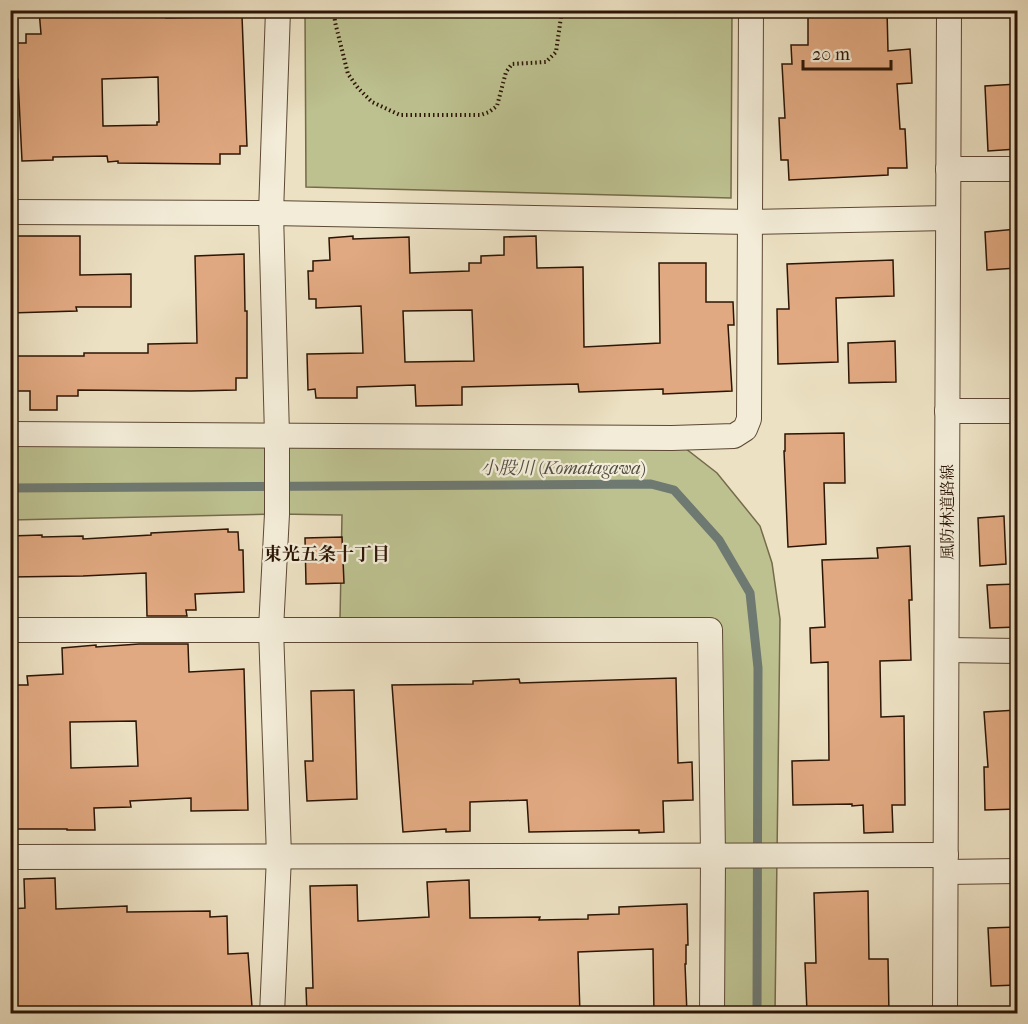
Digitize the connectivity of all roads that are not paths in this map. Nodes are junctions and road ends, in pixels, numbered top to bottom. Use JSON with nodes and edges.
{"nodes":[{"id":1,"x":278,"y":10,"type":"edge"},
{"id":2,"x":750,"y":10,"type":"edge"},
{"id":3,"x":949,"y":10,"type":"edge"},
{"id":4,"x":948,"y":169,"type":"junction"},
{"id":5,"x":1017,"y":169,"type":"edge"},
{"id":6,"x":10,"y":212,"type":"edge"},
{"id":7,"x":272,"y":213,"type":"junction"},
{"id":8,"x":948,"y":218,"type":"junction"},
{"id":9,"x":750,"y":222,"type":"junction"},
{"id":10,"x":947,"y":411,"type":"junction"},
{"id":11,"x":1017,"y":411,"type":"edge"},
{"id":12,"x":10,"y":434,"type":"edge"},
{"id":13,"x":277,"y":447,"type":"junction"},
{"id":14,"x":270,"y":629,"type":"junction"},
{"id":15,"x":10,"y":630,"type":"edge"},
{"id":16,"x":947,"y":650,"type":"junction"},
{"id":17,"x":1017,"y":651,"type":"edge"},
{"id":18,"x":279,"y":856,"type":"junction"},
{"id":19,"x":723,"y":856,"type":"junction"},
{"id":20,"x":10,"y":857,"type":"edge"},
{"id":21,"x":946,"y":863,"type":"junction"},
{"id":22,"x":1017,"y":871,"type":"edge"},
{"id":23,"x":272,"y":1014,"type":"edge"},
{"id":24,"x":712,"y":1014,"type":"edge"},
{"id":25,"x":945,"y":1014,"type":"edge"}],
"edges":[{"from":1,"to":7,"type":"street"},
{"from":2,"to":9,"type":"street"},
{"from":3,"to":4,"type":"street","name":"風防林道路線"},
{"from":4,"to":5,"type":"street"},
{"from":4,"to":8,"type":"street","name":"風防林道路線"},
{"from":6,"to":7,"type":"street"},
{"from":7,"to":9,"type":"street"},
{"from":7,"to":13,"type":"street"},
{"from":8,"to":9,"type":"street"},
{"from":8,"to":10,"type":"street","name":"風防林道路線"},
{"from":9,"to":13,"type":"street"},
{"from":10,"to":11,"type":"street"},
{"from":10,"to":16,"type":"street","name":"風防林道路線"},
{"from":12,"to":13,"type":"street"},
{"from":13,"to":14,"type":"street"},
{"from":14,"to":15,"type":"street"},
{"from":14,"to":18,"type":"street"},
{"from":14,"to":19,"type":"street"},
{"from":16,"to":17,"type":"street"},
{"from":16,"to":21,"type":"street","name":"風防林道路線"},
{"from":18,"to":19,"type":"street"},
{"from":18,"to":20,"type":"street"},
{"from":18,"to":23,"type":"street"},
{"from":19,"to":21,"type":"street"},
{"from":19,"to":24,"type":"street"},
{"from":21,"to":22,"type":"street"},
{"from":21,"to":25,"type":"street","name":"風防林道路線"}]}
